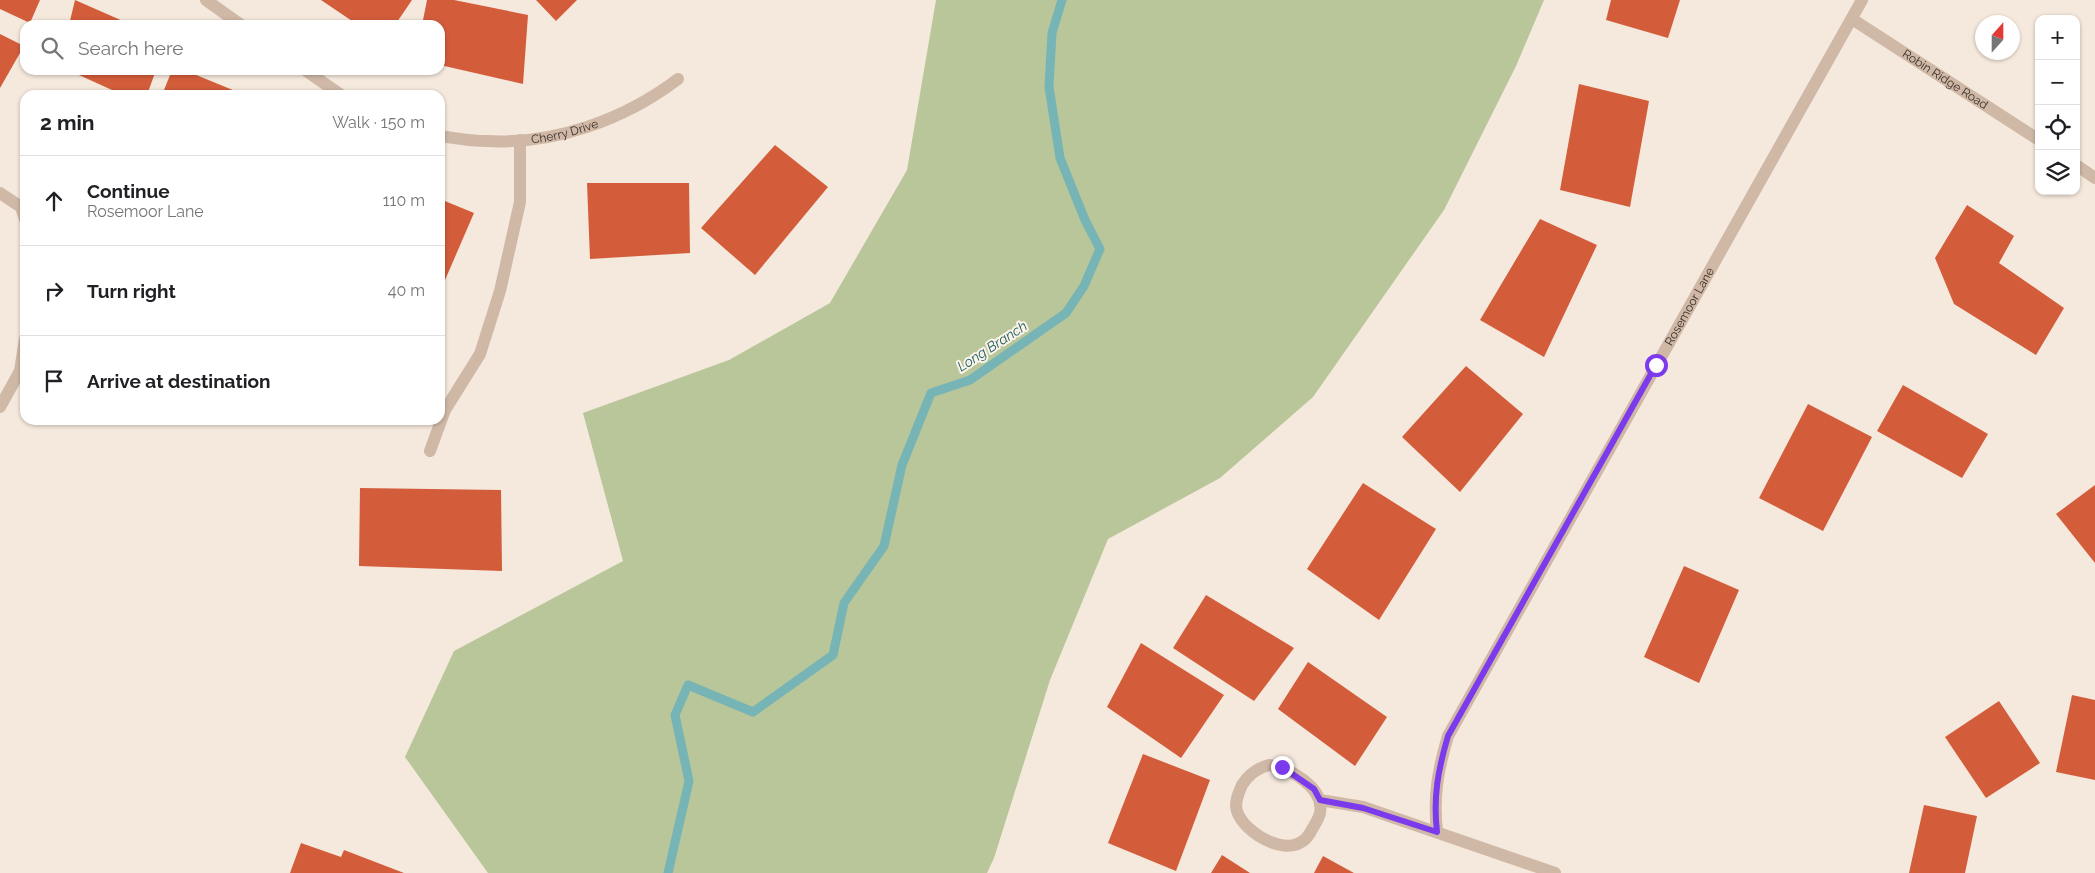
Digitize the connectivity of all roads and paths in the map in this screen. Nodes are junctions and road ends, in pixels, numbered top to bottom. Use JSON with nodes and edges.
{"nodes":[{"id":1,"x":206,"y":0,"type":"edge"},
{"id":2,"x":1862,"y":0,"type":"edge"},
{"id":3,"x":1852,"y":19,"type":"junction"},
{"id":4,"x":234,"y":20,"type":"edge"},
{"id":5,"x":312,"y":75,"type":"edge"},
{"id":6,"x":678,"y":78,"type":"dead end"},
{"id":7,"x":334,"y":90,"type":"edge"},
{"id":8,"x":445,"y":137,"type":"edge"},
{"id":9,"x":2035,"y":137,"type":"edge"},
{"id":10,"x":520,"y":140,"type":"junction"},
{"id":11,"x":2080,"y":168,"type":"edge"},
{"id":12,"x":2095,"y":178,"type":"edge"},
{"id":13,"x":0,"y":192,"type":"edge"},
{"id":14,"x":20,"y":206,"type":"edge"},
{"id":15,"x":20,"y":371,"type":"edge"},
{"id":16,"x":0,"y":407,"type":"edge"},
{"id":17,"x":445,"y":410,"type":"edge"},
{"id":18,"x":440,"y":425,"type":"edge"},
{"id":19,"x":430,"y":451,"type":"dead end"},
{"id":20,"x":1320,"y":800,"type":"junction"},
{"id":21,"x":1437,"y":832,"type":"junction"},
{"id":22,"x":1555,"y":873,"type":"edge"}],
"edges":[{"from":1,"to":4,"type":"street"},
{"from":2,"to":3,"type":"street","name":"Rosemoor Lane"},
{"from":3,"to":9,"type":"street","name":"Robin Ridge Road"},
{"from":3,"to":21,"type":"street","name":"Rosemoor Lane"},
{"from":5,"to":7,"type":"street"},
{"from":6,"to":10,"type":"street","name":"Cherry Drive"},
{"from":8,"to":10,"type":"street","name":"Cherry Drive"},
{"from":10,"to":17,"type":"street"},
{"from":11,"to":12,"type":"street"},
{"from":13,"to":14,"type":"street"},
{"from":15,"to":16,"type":"street"},
{"from":18,"to":19,"type":"street"},
{"from":20,"to":20,"type":"street"},
{"from":20,"to":21,"type":"street"},
{"from":21,"to":22,"type":"street"}]}
